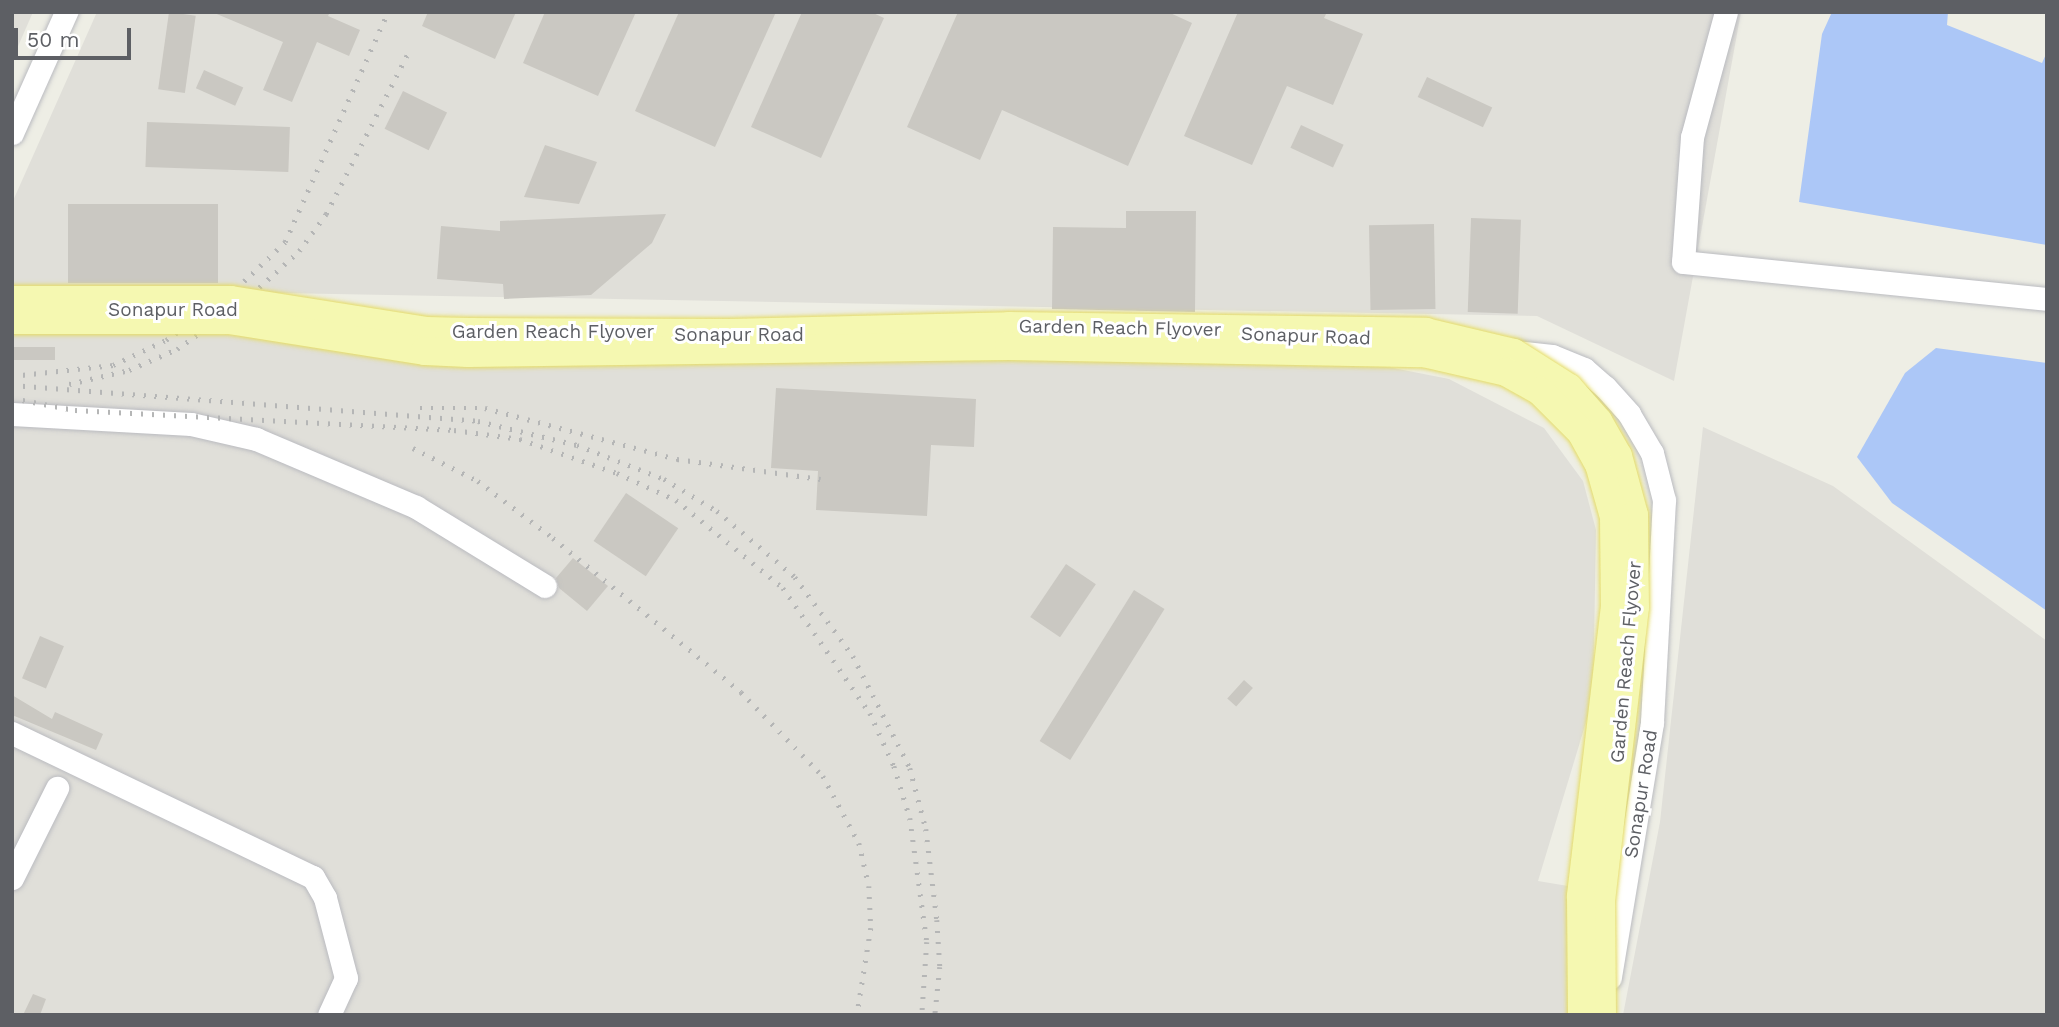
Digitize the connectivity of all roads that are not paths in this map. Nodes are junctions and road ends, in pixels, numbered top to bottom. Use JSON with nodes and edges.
{"nodes":[{"id":1,"x":66,"y":12,"type":"edge"},
{"id":2,"x":1726,"y":12,"type":"edge"},
{"id":3,"x":12,"y":133,"type":"edge"},
{"id":4,"x":2047,"y":299,"type":"edge"},
{"id":5,"x":12,"y":300,"type":"edge"},
{"id":6,"x":12,"y":312,"type":"edge"},
{"id":7,"x":12,"y":320,"type":"edge"},
{"id":8,"x":12,"y":414,"type":"edge"},
{"id":9,"x":545,"y":586,"type":"dead end"},
{"id":10,"x":12,"y":733,"type":"edge"},
{"id":11,"x":57,"y":788,"type":"dead end"},
{"id":12,"x":12,"y":878,"type":"edge"},
{"id":13,"x":329,"y":1015,"type":"edge"},
{"id":14,"x":1582,"y":1015,"type":"edge"},
{"id":15,"x":1603,"y":1015,"type":"edge"}],
"edges":[{"from":1,"to":3,"type":"street"},
{"from":2,"to":4,"type":"street"},
{"from":5,"to":15,"type":"main road","name":"Garden Reach Flyover","bridge":true},
{"from":6,"to":15,"type":"street","name":"Sonapur Road"},
{"from":7,"to":14,"type":"main road","name":"Garden Reach Flyover","bridge":true},
{"from":8,"to":9,"type":"street"},
{"from":10,"to":13,"type":"street"},
{"from":11,"to":12,"type":"street"}]}
